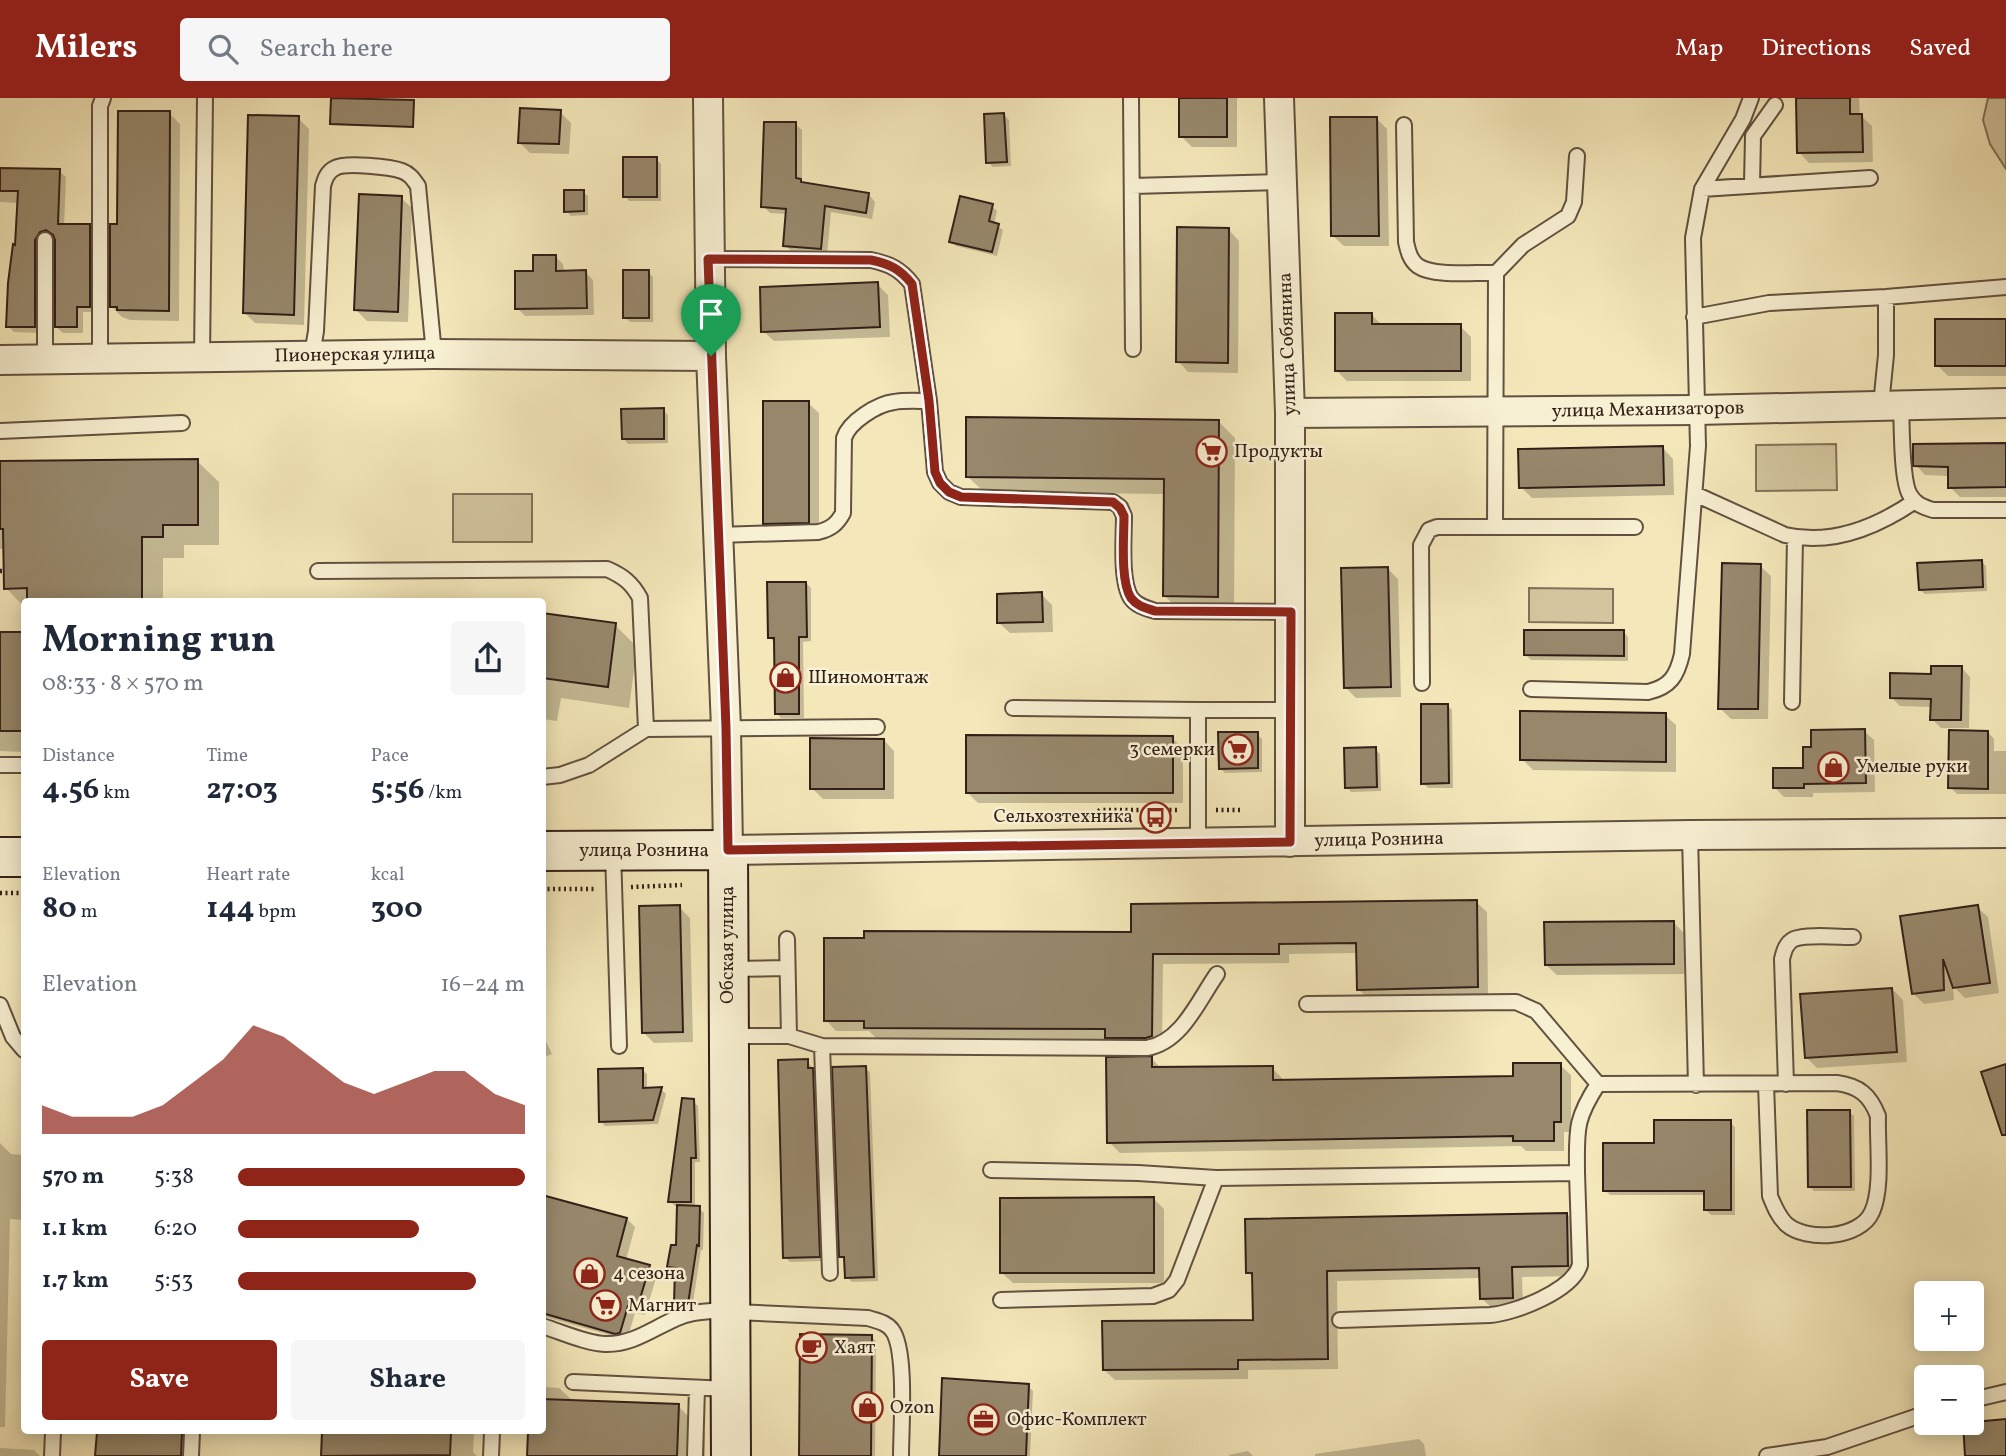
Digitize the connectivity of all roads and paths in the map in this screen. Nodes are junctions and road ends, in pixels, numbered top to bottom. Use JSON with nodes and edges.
{"nodes":[{"id":1,"x":103,"y":98,"type":"edge"},
{"id":2,"x":205,"y":98,"type":"edge"},
{"id":3,"x":708,"y":98,"type":"edge"},
{"id":4,"x":1131,"y":98,"type":"edge"},
{"id":5,"x":1279,"y":98,"type":"edge"},
{"id":6,"x":1751,"y":98,"type":"edge"},
{"id":7,"x":1775,"y":105,"type":"dead end"},
{"id":8,"x":1404,"y":125,"type":"dead end"},
{"id":9,"x":1577,"y":156,"type":"dead end"},
{"id":10,"x":1870,"y":178,"type":"dead end"},
{"id":11,"x":1283,"y":181,"type":"junction"},
{"id":12,"x":1752,"y":184,"type":"junction"},
{"id":13,"x":1132,"y":186,"type":"junction"},
{"id":14,"x":1702,"y":189,"type":"junction"},
{"id":15,"x":45,"y":240,"type":"dead end"},
{"id":16,"x":708,"y":259,"type":"junction"},
{"id":17,"x":1496,"y":273,"type":"junction"},
{"id":18,"x":2006,"y":287,"type":"edge"},
{"id":19,"x":1886,"y":297,"type":"junction"},
{"id":20,"x":1695,"y":317,"type":"junction"},
{"id":21,"x":1133,"y":349,"type":"dead end"},
{"id":22,"x":435,"y":354,"type":"junction"},
{"id":23,"x":312,"y":355,"type":"junction"},
{"id":24,"x":711,"y":356,"type":"junction"},
{"id":25,"x":100,"y":357,"type":"junction"},
{"id":26,"x":202,"y":358,"type":"junction"},
{"id":27,"x":45,"y":359,"type":"junction"},
{"id":28,"x":0,"y":360,"type":"edge"},
{"id":29,"x":929,"y":401,"type":"junction"},
{"id":30,"x":2006,"y":404,"type":"edge"},
{"id":31,"x":1891,"y":405,"type":"junction"},
{"id":32,"x":1496,"y":411,"type":"junction"},
{"id":33,"x":1697,"y":411,"type":"junction"},
{"id":34,"x":1290,"y":413,"type":"junction"},
{"id":35,"x":183,"y":424,"type":"dead end"},
{"id":36,"x":0,"y":431,"type":"edge"},
{"id":37,"x":1695,"y":494,"type":"junction"},
{"id":38,"x":1915,"y":501,"type":"junction"},
{"id":39,"x":2006,"y":510,"type":"edge"},
{"id":40,"x":1495,"y":526,"type":"junction"},
{"id":41,"x":1635,"y":527,"type":"dead end"},
{"id":42,"x":717,"y":535,"type":"junction"},
{"id":43,"x":1795,"y":538,"type":"junction"},
{"id":44,"x":318,"y":571,"type":"dead end"},
{"id":45,"x":1291,"y":612,"type":"junction"},
{"id":46,"x":1422,"y":683,"type":"dead end"},
{"id":47,"x":1531,"y":689,"type":"dead end"},
{"id":48,"x":1792,"y":702,"type":"dead end"},
{"id":49,"x":1013,"y":708,"type":"dead end"},
{"id":50,"x":1198,"y":710,"type":"junction"},
{"id":51,"x":1290,"y":710,"type":"junction"},
{"id":52,"x":877,"y":727,"type":"dead end"},
{"id":53,"x":726,"y":728,"type":"junction"},
{"id":54,"x":646,"y":729,"type":"junction"},
{"id":55,"x":0,"y":765,"type":"edge"},
{"id":56,"x":21,"y":765,"type":"edge"},
{"id":57,"x":546,"y":777,"type":"edge"},
{"id":58,"x":2006,"y":834,"type":"edge"},
{"id":59,"x":1690,"y":835,"type":"junction"},
{"id":60,"x":1290,"y":842,"type":"junction"},
{"id":61,"x":1199,"y":844,"type":"junction"},
{"id":62,"x":728,"y":850,"type":"junction"},
{"id":63,"x":546,"y":851,"type":"edge"},
{"id":64,"x":613,"y":851,"type":"junction"},
{"id":65,"x":0,"y":857,"type":"edge"},
{"id":66,"x":21,"y":857,"type":"edge"},
{"id":67,"x":21,"y":892,"type":"edge"},
{"id":68,"x":0,"y":893,"type":"edge"},
{"id":69,"x":1853,"y":937,"type":"dead end"},
{"id":70,"x":787,"y":939,"type":"dead end"},
{"id":71,"x":788,"y":968,"type":"junction"},
{"id":72,"x":728,"y":969,"type":"junction"},
{"id":73,"x":1217,"y":974,"type":"dead end"},
{"id":74,"x":1307,"y":1004,"type":"dead end"},
{"id":75,"x":0,"y":1005,"type":"edge"},
{"id":76,"x":727,"y":1035,"type":"junction"},
{"id":77,"x":789,"y":1036,"type":"junction"},
{"id":78,"x":21,"y":1046,"type":"edge"},
{"id":79,"x":619,"y":1046,"type":"dead end"},
{"id":80,"x":822,"y":1046,"type":"junction"},
{"id":81,"x":1598,"y":1084,"type":"junction"},
{"id":82,"x":1766,"y":1084,"type":"junction"},
{"id":83,"x":1786,"y":1084,"type":"junction"},
{"id":84,"x":1696,"y":1085,"type":"junction"},
{"id":85,"x":991,"y":1170,"type":"dead end"},
{"id":86,"x":1577,"y":1173,"type":"junction"},
{"id":87,"x":1216,"y":1178,"type":"junction"},
{"id":88,"x":830,"y":1273,"type":"dead end"},
{"id":89,"x":1001,"y":1300,"type":"dead end"},
{"id":90,"x":730,"y":1311,"type":"junction"},
{"id":91,"x":1340,"y":1320,"type":"dead end"},
{"id":92,"x":546,"y":1327,"type":"edge"},
{"id":93,"x":573,"y":1382,"type":"dead end"},
{"id":94,"x":714,"y":1389,"type":"junction"},
{"id":95,"x":2006,"y":1392,"type":"edge"},
{"id":96,"x":1984,"y":1397,"type":"edge"},
{"id":97,"x":1914,"y":1418,"type":"edge"},
{"id":98,"x":53,"y":1434,"type":"edge"},
{"id":99,"x":192,"y":1434,"type":"edge"},
{"id":100,"x":492,"y":1434,"type":"edge"},
{"id":101,"x":719,"y":1438,"type":"edge"},
{"id":102,"x":1827,"y":1452,"type":"edge"},
{"id":103,"x":52,"y":1456,"type":"edge"},
{"id":104,"x":191,"y":1456,"type":"edge"},
{"id":105,"x":491,"y":1456,"type":"edge"},
{"id":106,"x":695,"y":1456,"type":"edge"},
{"id":107,"x":901,"y":1456,"type":"edge"},
{"id":108,"x":1768,"y":1456,"type":"edge"}],
"edges":[{"from":1,"to":25,"type":"lane"},
{"from":2,"to":26,"type":"lane"},
{"from":3,"to":16,"type":"street","name":"Обская улица"},
{"from":4,"to":13,"type":"lane"},
{"from":5,"to":11,"type":"street","name":"улица Собянина"},
{"from":6,"to":14,"type":"lane"},
{"from":7,"to":12,"type":"lane"},
{"from":8,"to":17,"type":"lane"},
{"from":9,"to":17,"type":"lane"},
{"from":10,"to":12,"type":"lane"},
{"from":11,"to":13,"type":"lane"},
{"from":11,"to":34,"type":"street","name":"улица Собянина"},
{"from":12,"to":14,"type":"lane"},
{"from":13,"to":21,"type":"lane"},
{"from":14,"to":20,"type":"lane"},
{"from":15,"to":27,"type":"lane"},
{"from":16,"to":24,"type":"street","name":"Обская улица"},
{"from":16,"to":29,"type":"lane"},
{"from":17,"to":32,"type":"lane"},
{"from":18,"to":19,"type":"lane"},
{"from":19,"to":20,"type":"lane"},
{"from":19,"to":31,"type":"lane"},
{"from":20,"to":33,"type":"lane"},
{"from":22,"to":23,"type":"street","name":"Пионерская улица"},
{"from":22,"to":23,"type":"lane"},
{"from":22,"to":24,"type":"street","name":"Пионерская улица"},
{"from":23,"to":26,"type":"street","name":"Пионерская улица"},
{"from":24,"to":42,"type":"street","name":"Обская улица"},
{"from":25,"to":26,"type":"street","name":"Пионерская улица"},
{"from":25,"to":27,"type":"street","name":"Пионерская улица"},
{"from":27,"to":28,"type":"street","name":"Пионерская улица"},
{"from":29,"to":42,"type":"lane"},
{"from":29,"to":45,"type":"lane"},
{"from":30,"to":31,"type":"street","name":"улица Механизаторов"},
{"from":31,"to":33,"type":"street","name":"улица Механизаторов"},
{"from":31,"to":38,"type":"lane"},
{"from":32,"to":33,"type":"street","name":"улица Механизаторов"},
{"from":32,"to":34,"type":"street","name":"улица Механизаторов"},
{"from":32,"to":40,"type":"lane"},
{"from":33,"to":37,"type":"lane"},
{"from":34,"to":45,"type":"street","name":"улица Собянина"},
{"from":35,"to":36,"type":"lane"},
{"from":37,"to":43,"type":"lane"},
{"from":37,"to":47,"type":"lane"},
{"from":38,"to":39,"type":"lane"},
{"from":38,"to":43,"type":"lane"},
{"from":40,"to":41,"type":"lane"},
{"from":40,"to":46,"type":"lane"},
{"from":42,"to":53,"type":"street","name":"Обская улица"},
{"from":43,"to":48,"type":"lane"},
{"from":44,"to":54,"type":"lane"},
{"from":45,"to":51,"type":"street","name":"улица Собянина"},
{"from":49,"to":50,"type":"lane"},
{"from":50,"to":51,"type":"lane"},
{"from":50,"to":61,"type":"lane"},
{"from":51,"to":60,"type":"street","name":"улица Собянина"},
{"from":52,"to":53,"type":"lane"},
{"from":53,"to":54,"type":"lane"},
{"from":53,"to":62,"type":"street","name":"Обская улица"},
{"from":54,"to":57,"type":"lane"},
{"from":55,"to":56,"type":"lane"},
{"from":58,"to":59,"type":"street","name":"улица Рознина"},
{"from":59,"to":60,"type":"street","name":"улица Рознина"},
{"from":59,"to":84,"type":"lane"},
{"from":60,"to":61,"type":"street","name":"улица Рознина"},
{"from":61,"to":62,"type":"street","name":"улица Рознина"},
{"from":62,"to":64,"type":"main road","name":"улица Рознина"},
{"from":62,"to":72,"type":"main road","name":"Обская улица"},
{"from":63,"to":64,"type":"main road","name":"улица Рознина"},
{"from":64,"to":79,"type":"lane"},
{"from":65,"to":66,"type":"main road"},
{"from":67,"to":68,"type":"path"},
{"from":69,"to":83,"type":"lane"},
{"from":70,"to":71,"type":"lane"},
{"from":71,"to":72,"type":"lane"},
{"from":71,"to":77,"type":"lane"},
{"from":72,"to":76,"type":"main road","name":"Обская улица"},
{"from":73,"to":80,"type":"lane"},
{"from":74,"to":81,"type":"lane"},
{"from":75,"to":78,"type":"lane"},
{"from":76,"to":77,"type":"lane"},
{"from":76,"to":90,"type":"main road","name":"Обская улица"},
{"from":77,"to":80,"type":"lane"},
{"from":80,"to":88,"type":"lane"},
{"from":81,"to":84,"type":"lane"},
{"from":81,"to":86,"type":"lane"},
{"from":82,"to":83,"type":"lane"},
{"from":82,"to":83,"type":"lane"},
{"from":82,"to":84,"type":"lane"},
{"from":85,"to":87,"type":"lane"},
{"from":86,"to":87,"type":"lane"},
{"from":86,"to":91,"type":"lane"},
{"from":87,"to":89,"type":"lane"},
{"from":90,"to":92,"type":"lane"},
{"from":90,"to":94,"type":"main road","name":"Обская улица"},
{"from":90,"to":107,"type":"lane"},
{"from":93,"to":94,"type":"lane"},
{"from":94,"to":101,"type":"main road","name":"Обская улица"},
{"from":95,"to":96,"type":"lane"},
{"from":97,"to":102,"type":"lane"},
{"from":98,"to":103,"type":"lane"},
{"from":99,"to":104,"type":"lane"},
{"from":100,"to":105,"type":"lane"},
{"from":101,"to":106,"type":"lane"},
{"from":102,"to":108,"type":"lane"}]}
